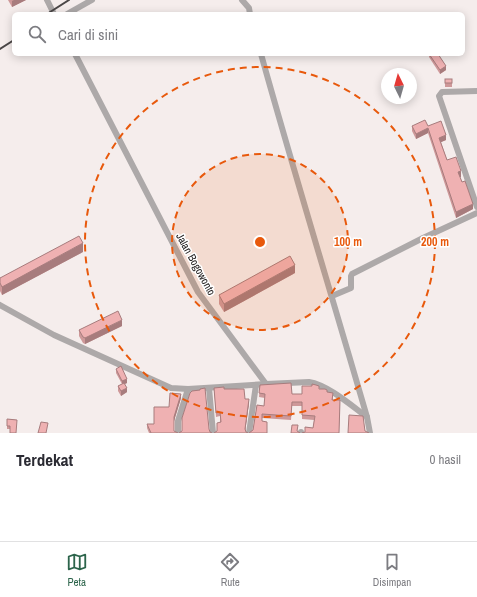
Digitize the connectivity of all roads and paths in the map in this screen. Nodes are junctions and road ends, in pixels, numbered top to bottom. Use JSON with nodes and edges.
{"nodes":[{"id":1,"x":47,"y":0,"type":"edge"},
{"id":2,"x":92,"y":0,"type":"edge"},
{"id":3,"x":242,"y":0,"type":"edge"},
{"id":4,"x":53,"y":12,"type":"edge"},
{"id":5,"x":71,"y":12,"type":"edge"},
{"id":6,"x":250,"y":12,"type":"edge"},
{"id":7,"x":76,"y":56,"type":"edge"},
{"id":8,"x":262,"y":56,"type":"edge"},
{"id":9,"x":477,"y":90,"type":"edge"},
{"id":10,"x":477,"y":207,"type":"edge"},
{"id":11,"x":477,"y":213,"type":"edge"},
{"id":12,"x":332,"y":296,"type":"junction"},
{"id":13,"x":0,"y":305,"type":"edge"},
{"id":14,"x":266,"y":384,"type":"junction"},
{"id":15,"x":256,"y":385,"type":"junction"},
{"id":16,"x":209,"y":388,"type":"junction"},
{"id":17,"x":188,"y":389,"type":"junction"},
{"id":18,"x":367,"y":417,"type":"junction"},
{"id":19,"x":178,"y":433,"type":"edge"},
{"id":20,"x":213,"y":433,"type":"edge"},
{"id":21,"x":249,"y":433,"type":"edge"},
{"id":22,"x":370,"y":433,"type":"edge"}],
"edges":[{"from":1,"to":4,"type":"street"},
{"from":2,"to":5,"type":"street"},
{"from":3,"to":6,"type":"street"},
{"from":7,"to":14,"type":"street","name":"Jalan Bogowonto"},
{"from":8,"to":12,"type":"street"},
{"from":9,"to":10,"type":"street"},
{"from":11,"to":12,"type":"street"},
{"from":12,"to":18,"type":"street"},
{"from":13,"to":17,"type":"street"},
{"from":14,"to":15,"type":"street"},
{"from":14,"to":18,"type":"street"},
{"from":15,"to":16,"type":"street"},
{"from":15,"to":21,"type":"street"},
{"from":16,"to":17,"type":"street"},
{"from":16,"to":20,"type":"street"},
{"from":17,"to":19,"type":"street"},
{"from":18,"to":22,"type":"street"}]}
